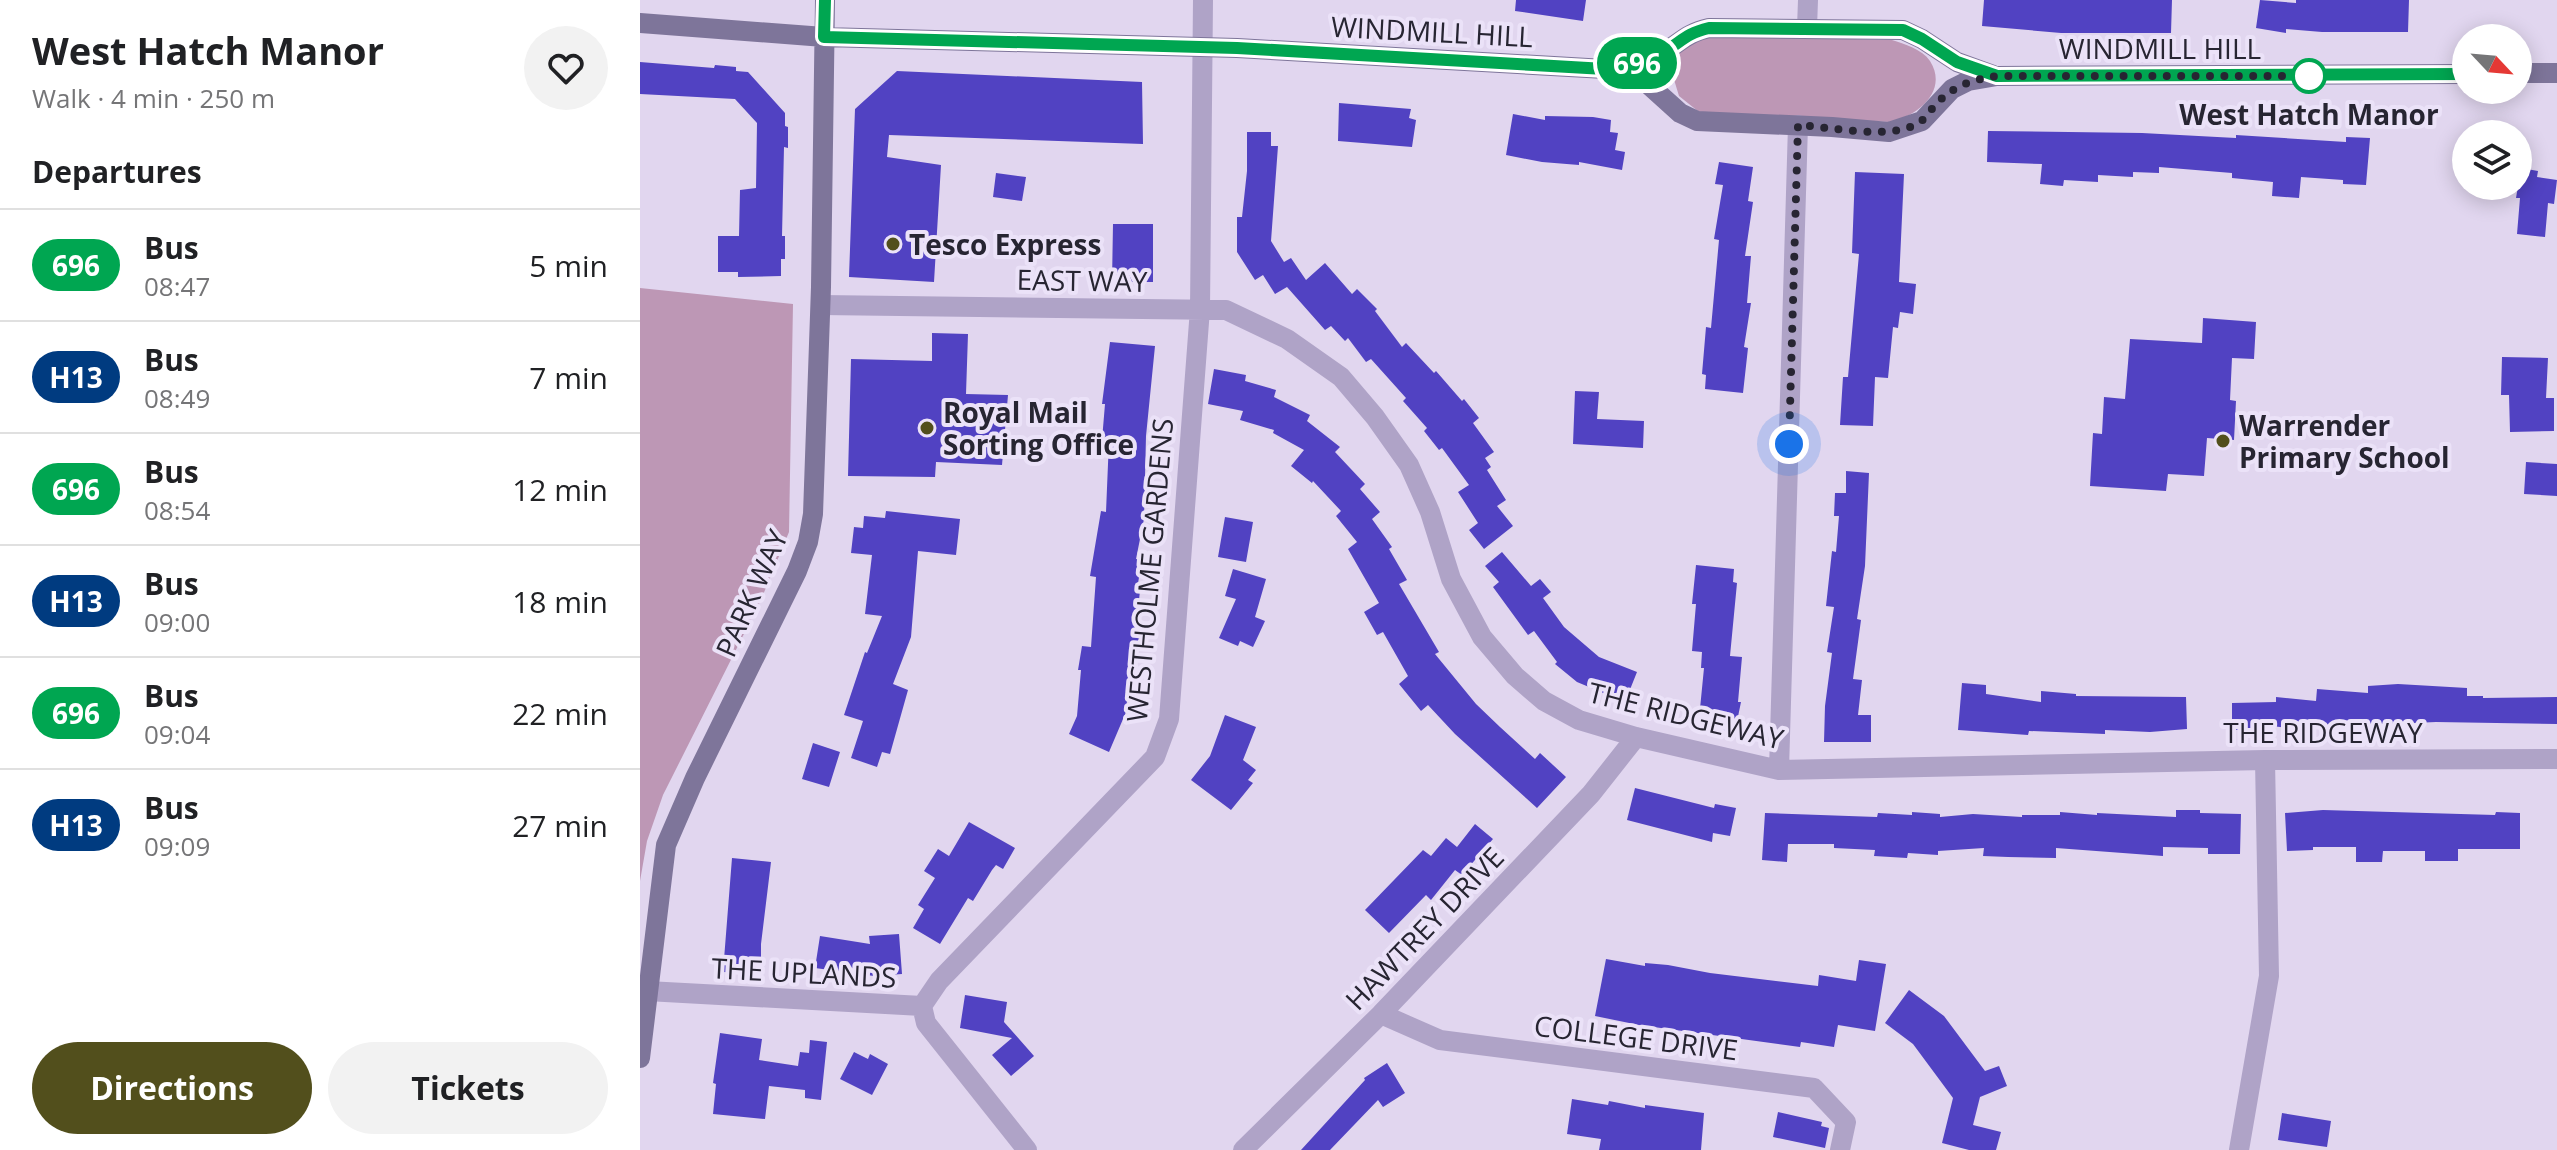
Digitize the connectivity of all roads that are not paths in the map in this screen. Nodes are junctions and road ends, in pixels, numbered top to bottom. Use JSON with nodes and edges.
{"nodes":[{"id":1,"x":825,"y":0,"type":"edge"},
{"id":2,"x":1203,"y":0,"type":"edge"},
{"id":3,"x":1808,"y":0,"type":"edge"},
{"id":4,"x":640,"y":23,"type":"edge"},
{"id":5,"x":1807,"y":28,"type":"junction"},
{"id":6,"x":824,"y":37,"type":"junction"},
{"id":7,"x":1203,"y":46,"type":"junction"},
{"id":8,"x":1605,"y":69,"type":"junction"},
{"id":9,"x":2532,"y":73,"type":"edge"},
{"id":10,"x":2557,"y":73,"type":"edge"},
{"id":11,"x":2452,"y":74,"type":"edge"},
{"id":12,"x":1997,"y":76,"type":"junction"},
{"id":13,"x":1798,"y":125,"type":"junction"},
{"id":14,"x":821,"y":305,"type":"junction"},
{"id":15,"x":1200,"y":309,"type":"junction"},
{"id":16,"x":1636,"y":737,"type":"junction"},
{"id":17,"x":2557,"y":759,"type":"edge"},
{"id":18,"x":2265,"y":760,"type":"junction"},
{"id":19,"x":1779,"y":770,"type":"junction"},
{"id":20,"x":647,"y":991,"type":"junction"},
{"id":21,"x":922,"y":1006,"type":"junction"},
{"id":22,"x":1381,"y":1014,"type":"junction"},
{"id":23,"x":640,"y":1058,"type":"edge"},
{"id":24,"x":2245,"y":1149,"type":"edge"},
{"id":25,"x":1027,"y":1150,"type":"edge"},
{"id":26,"x":1243,"y":1150,"type":"edge"},
{"id":27,"x":1840,"y":1150,"type":"edge"}],
"edges":[{"from":1,"to":6,"type":"street","name":"PARK WAY"},
{"from":2,"to":7,"type":"street","name":"WESTHOLME GARDENS"},
{"from":3,"to":5,"type":"street"},
{"from":4,"to":6,"type":"street","name":"WINDMILL HILL"},
{"from":5,"to":8,"type":"street","name":"WINDMILL HILL"},
{"from":5,"to":12,"type":"street","name":"WINDMILL HILL"},
{"from":6,"to":7,"type":"street","name":"WINDMILL HILL"},
{"from":6,"to":14,"type":"street","name":"PARK WAY"},
{"from":7,"to":8,"type":"street","name":"WINDMILL HILL"},
{"from":7,"to":15,"type":"street","name":"WESTHOLME GARDENS"},
{"from":8,"to":13,"type":"street","name":"WINDMILL HILL"},
{"from":9,"to":10,"type":"street"},
{"from":11,"to":12,"type":"street","name":"WINDMILL HILL"},
{"from":12,"to":13,"type":"street","name":"WINDMILL HILL"},
{"from":13,"to":19,"type":"street"},
{"from":14,"to":15,"type":"street","name":"EAST WAY"},
{"from":14,"to":20,"type":"street","name":"PARK WAY"},
{"from":15,"to":16,"type":"street","name":"THE RIDGEWAY"},
{"from":15,"to":21,"type":"street","name":"WESTHOLME GARDENS"},
{"from":16,"to":19,"type":"street","name":"THE RIDGEWAY"},
{"from":16,"to":22,"type":"street","name":"HAWTREY DRIVE"},
{"from":17,"to":18,"type":"street","name":"THE RIDGEWAY"},
{"from":18,"to":19,"type":"street","name":"THE RIDGEWAY"},
{"from":18,"to":24,"type":"street"},
{"from":20,"to":21,"type":"street","name":"THE UPLANDS"},
{"from":20,"to":23,"type":"street","name":"PARK WAY"},
{"from":21,"to":25,"type":"street","name":"THE UPLANDS"},
{"from":22,"to":26,"type":"street","name":"HAWTREY DRIVE"},
{"from":22,"to":27,"type":"street","name":"COLLEGE DRIVE"}]}
